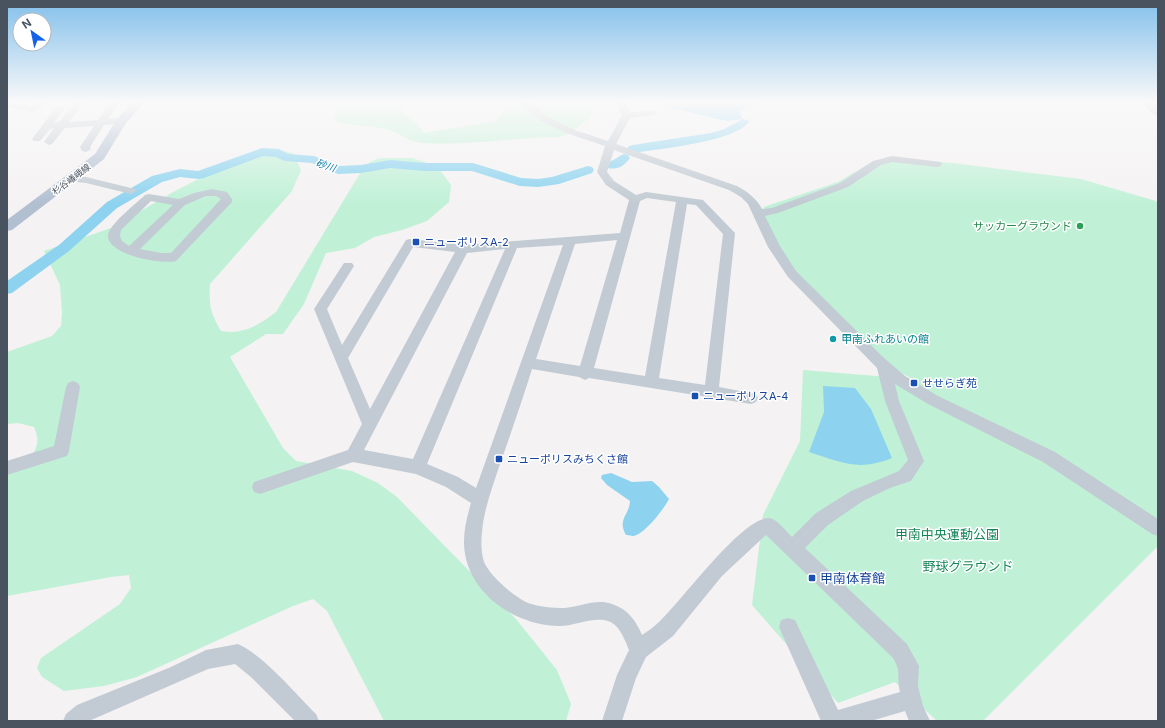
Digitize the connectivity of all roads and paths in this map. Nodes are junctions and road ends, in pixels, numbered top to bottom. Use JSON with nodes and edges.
{"nodes":[{"id":1,"x":39,"y":136,"type":"edge"},
{"id":2,"x":53,"y":136,"type":"edge"},
{"id":3,"x":92,"y":136,"type":"edge"},
{"id":4,"x":112,"y":136,"type":"edge"},
{"id":5,"x":584,"y":136,"type":"edge"},
{"id":6,"x":615,"y":136,"type":"edge"},
{"id":7,"x":37,"y":139,"type":"dead end"},
{"id":8,"x":49,"y":142,"type":"dead end"},
{"id":9,"x":610,"y":146,"type":"junction"},
{"id":10,"x":86,"y":149,"type":"dead end"},
{"id":11,"x":936,"y":164,"type":"dead end"},
{"id":12,"x":71,"y":179,"type":"junction"},
{"id":13,"x":131,"y":191,"type":"dead end"},
{"id":14,"x":635,"y":199,"type":"junction"},
{"id":15,"x":682,"y":200,"type":"junction"},
{"id":16,"x":181,"y":203,"type":"junction"},
{"id":17,"x":759,"y":213,"type":"junction"},
{"id":18,"x":7,"y":227,"type":"edge"},
{"id":19,"x":623,"y":236,"type":"junction"},
{"id":20,"x":570,"y":241,"type":"junction"},
{"id":21,"x":513,"y":245,"type":"junction"},
{"id":22,"x":462,"y":250,"type":"junction"},
{"id":23,"x":131,"y":251,"type":"junction"},
{"id":24,"x":348,"y":266,"type":"dead end"},
{"id":25,"x":341,"y":358,"type":"junction"},
{"id":26,"x":527,"y":363,"type":"junction"},
{"id":27,"x":883,"y":365,"type":"junction"},
{"id":28,"x":585,"y":374,"type":"junction"},
{"id":29,"x":651,"y":383,"type":"junction"},
{"id":30,"x":73,"y":387,"type":"dead end"},
{"id":31,"x":711,"y":392,"type":"junction"},
{"id":32,"x":751,"y":398,"type":"dead end"},
{"id":33,"x":368,"y":424,"type":"junction"},
{"id":34,"x":353,"y":455,"type":"junction"},
{"id":35,"x":418,"y":467,"type":"junction"},
{"id":36,"x":7,"y":468,"type":"edge"},
{"id":37,"x":260,"y":487,"type":"dead end"},
{"id":38,"x":480,"y":500,"type":"junction"},
{"id":39,"x":1158,"y":528,"type":"edge"},
{"id":40,"x":793,"y":548,"type":"junction"},
{"id":41,"x":788,"y":627,"type":"dead end"},
{"id":42,"x":639,"y":650,"type":"junction"},
{"id":43,"x":911,"y":699,"type":"junction"},
{"id":44,"x":73,"y":721,"type":"edge"},
{"id":45,"x":309,"y":721,"type":"edge"},
{"id":46,"x":612,"y":721,"type":"edge"},
{"id":47,"x":832,"y":721,"type":"edge"},
{"id":48,"x":836,"y":721,"type":"edge"},
{"id":49,"x":920,"y":721,"type":"edge"}],
"edges":[{"from":1,"to":7,"type":"street"},
{"from":2,"to":8,"type":"street"},
{"from":3,"to":10,"type":"street"},
{"from":4,"to":12,"type":"main road","name":"杉谷嶬峨線"},
{"from":5,"to":9,"type":"street"},
{"from":6,"to":9,"type":"street"},
{"from":9,"to":14,"type":"street"},
{"from":9,"to":17,"type":"street"},
{"from":11,"to":17,"type":"street"},
{"from":12,"to":13,"type":"street"},
{"from":12,"to":18,"type":"main road","name":"杉谷嶬峨線"},
{"from":14,"to":15,"type":"street"},
{"from":14,"to":19,"type":"street"},
{"from":15,"to":29,"type":"street"},
{"from":15,"to":31,"type":"street"},
{"from":16,"to":23,"type":"street"},
{"from":16,"to":23,"type":"street"},
{"from":16,"to":23,"type":"street"},
{"from":17,"to":27,"type":"street"},
{"from":19,"to":20,"type":"street"},
{"from":19,"to":28,"type":"street"},
{"from":20,"to":21,"type":"street"},
{"from":20,"to":26,"type":"street"},
{"from":21,"to":22,"type":"street"},
{"from":21,"to":35,"type":"street"},
{"from":22,"to":25,"type":"street"},
{"from":22,"to":33,"type":"street"},
{"from":24,"to":25,"type":"street"},
{"from":25,"to":33,"type":"street"},
{"from":26,"to":28,"type":"street"},
{"from":26,"to":38,"type":"street"},
{"from":27,"to":39,"type":"street"},
{"from":27,"to":40,"type":"street"},
{"from":28,"to":29,"type":"street"},
{"from":29,"to":31,"type":"street"},
{"from":30,"to":36,"type":"street"},
{"from":31,"to":32,"type":"street"},
{"from":33,"to":34,"type":"street"},
{"from":34,"to":35,"type":"street"},
{"from":34,"to":37,"type":"street"},
{"from":35,"to":38,"type":"street"},
{"from":38,"to":42,"type":"street"},
{"from":40,"to":42,"type":"street"},
{"from":40,"to":43,"type":"street"},
{"from":41,"to":47,"type":"street"},
{"from":42,"to":46,"type":"street"},
{"from":43,"to":48,"type":"street"},
{"from":43,"to":49,"type":"street"},
{"from":44,"to":45,"type":"street"}]}
